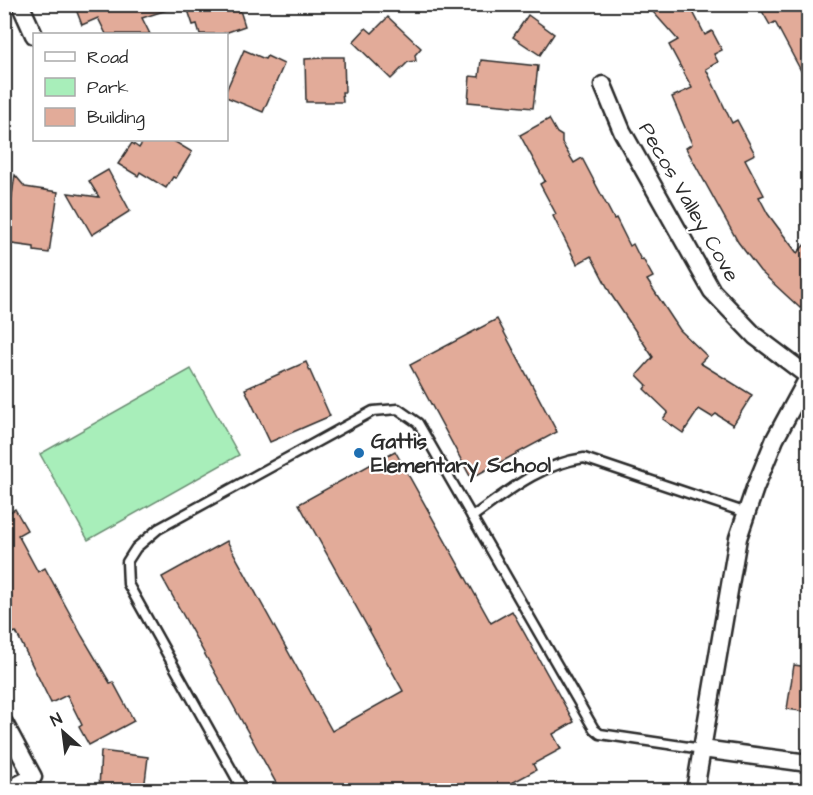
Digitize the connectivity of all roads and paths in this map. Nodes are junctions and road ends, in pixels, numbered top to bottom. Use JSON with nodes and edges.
{"nodes":[{"id":1,"x":20,"y":4,"type":"edge"},
{"id":2,"x":33,"y":33,"type":"edge"},
{"id":3,"x":603,"y":85,"type":"dead end"},
{"id":4,"x":808,"y":377,"type":"edge"},
{"id":5,"x":747,"y":513,"type":"junction"},
{"id":6,"x":472,"y":517,"type":"junction"},
{"id":7,"x":4,"y":723,"type":"edge"},
{"id":8,"x":702,"y":749,"type":"junction"},
{"id":9,"x":808,"y":763,"type":"edge"},
{"id":10,"x":8,"y":790,"type":"edge"},
{"id":11,"x":243,"y":790,"type":"edge"},
{"id":12,"x":694,"y":790,"type":"edge"}],
"edges":[{"from":1,"to":2,"type":"street"},
{"from":3,"to":4,"type":"street","name":"Pecos Valley Cove"},
{"from":4,"to":5,"type":"street"},
{"from":5,"to":6,"type":"lane"},
{"from":5,"to":8,"type":"street"},
{"from":6,"to":8,"type":"lane"},
{"from":6,"to":11,"type":"lane"},
{"from":7,"to":10,"type":"street"},
{"from":8,"to":9,"type":"street"},
{"from":8,"to":12,"type":"street"}]}
